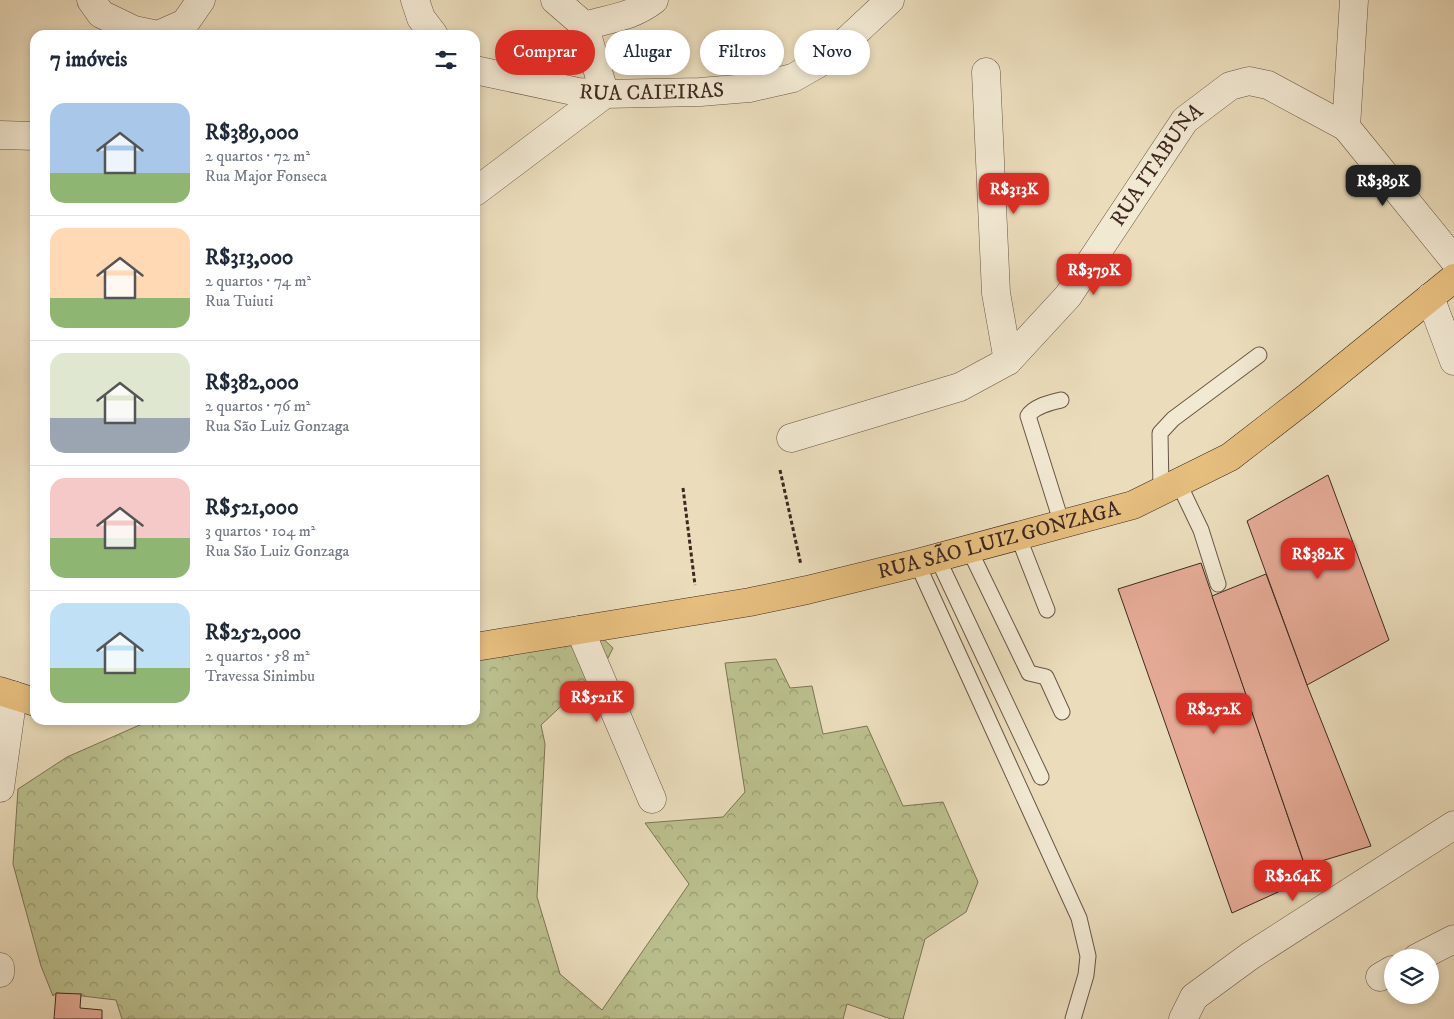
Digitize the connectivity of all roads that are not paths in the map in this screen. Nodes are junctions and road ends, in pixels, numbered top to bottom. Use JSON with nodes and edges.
{"nodes":[{"id":1,"x":91,"y":0,"type":"edge"},
{"id":2,"x":200,"y":0,"type":"edge"},
{"id":3,"x":415,"y":0,"type":"edge"},
{"id":4,"x":555,"y":0,"type":"edge"},
{"id":5,"x":654,"y":0,"type":"edge"},
{"id":6,"x":890,"y":0,"type":"edge"},
{"id":7,"x":1354,"y":0,"type":"edge"},
{"id":8,"x":586,"y":26,"type":"junction"},
{"id":9,"x":134,"y":30,"type":"edge"},
{"id":10,"x":169,"y":30,"type":"edge"},
{"id":11,"x":430,"y":30,"type":"edge"},
{"id":12,"x":480,"y":71,"type":"edge"},
{"id":13,"x":986,"y":72,"type":"dead end"},
{"id":14,"x":605,"y":94,"type":"junction"},
{"id":15,"x":1346,"y":127,"type":"junction"},
{"id":16,"x":0,"y":135,"type":"edge"},
{"id":17,"x":30,"y":136,"type":"edge"},
{"id":18,"x":480,"y":188,"type":"edge"},
{"id":19,"x":1454,"y":260,"type":"edge"},
{"id":20,"x":1454,"y":278,"type":"edge"},
{"id":21,"x":1430,"y":297,"type":"junction"},
{"id":22,"x":1259,"y":355,"type":"dead end"},
{"id":23,"x":1008,"y":361,"type":"junction"},
{"id":24,"x":1454,"y":361,"type":"edge"},
{"id":25,"x":1061,"y":400,"type":"dead end"},
{"id":26,"x":791,"y":438,"type":"dead end"},
{"id":27,"x":1169,"y":486,"type":"junction"},
{"id":28,"x":1062,"y":524,"type":"junction"},
{"id":29,"x":1018,"y":536,"type":"junction"},
{"id":30,"x":970,"y":549,"type":"junction"},
{"id":31,"x":927,"y":560,"type":"junction"},
{"id":32,"x":1218,"y":584,"type":"dead end"},
{"id":33,"x":1047,"y":610,"type":"dead end"},
{"id":34,"x":580,"y":630,"type":"junction"},
{"id":35,"x":480,"y":647,"type":"edge"},
{"id":36,"x":16,"y":696,"type":"edge"},
{"id":37,"x":1062,"y":712,"type":"dead end"},
{"id":38,"x":1041,"y":777,"type":"dead end"},
{"id":39,"x":0,"y":788,"type":"edge"},
{"id":40,"x":652,"y":799,"type":"dead end"},
{"id":41,"x":1454,"y":825,"type":"edge"},
{"id":42,"x":1454,"y":938,"type":"edge"},
{"id":43,"x":1434,"y":949,"type":"edge"},
{"id":44,"x":0,"y":967,"type":"edge"},
{"id":45,"x":0,"y":973,"type":"edge"},
{"id":46,"x":1073,"y":1019,"type":"edge"},
{"id":47,"x":1183,"y":1019,"type":"edge"}],
"edges":[{"from":1,"to":9,"type":"street"},
{"from":2,"to":10,"type":"street"},
{"from":3,"to":11,"type":"street"},
{"from":4,"to":8,"type":"street"},
{"from":5,"to":8,"type":"street"},
{"from":6,"to":14,"type":"street","name":"RUA CAIEIRAS"},
{"from":7,"to":15,"type":"street"},
{"from":8,"to":14,"type":"street"},
{"from":12,"to":14,"type":"street","name":"RUA CAIEIRAS"},
{"from":13,"to":23,"type":"street"},
{"from":14,"to":18,"type":"street"},
{"from":15,"to":19,"type":"street"},
{"from":15,"to":23,"type":"street","name":"RUA ITABUNA"},
{"from":16,"to":17,"type":"street"},
{"from":20,"to":21,"type":"main road","name":"RUA SÃO LUIZ GONZAGA"},
{"from":21,"to":24,"type":"street"},
{"from":21,"to":27,"type":"main road","name":"RUA SÃO LUIZ GONZAGA"},
{"from":22,"to":27,"type":"lane"},
{"from":23,"to":26,"type":"street","name":"RUA ITABUNA"},
{"from":25,"to":28,"type":"lane"},
{"from":27,"to":28,"type":"main road","name":"RUA SÃO LUIZ GONZAGA"},
{"from":27,"to":32,"type":"lane"},
{"from":28,"to":29,"type":"main road","name":"RUA SÃO LUIZ GONZAGA"},
{"from":29,"to":30,"type":"main road","name":"RUA SÃO LUIZ GONZAGA"},
{"from":29,"to":33,"type":"lane"},
{"from":30,"to":31,"type":"main road","name":"RUA SÃO LUIZ GONZAGA"},
{"from":30,"to":37,"type":"lane"},
{"from":31,"to":34,"type":"main road","name":"RUA SÃO LUIZ GONZAGA"},
{"from":31,"to":38,"type":"lane"},
{"from":31,"to":46,"type":"lane"},
{"from":34,"to":35,"type":"main road","name":"RUA SÃO LUIZ GONZAGA"},
{"from":34,"to":40,"type":"street"},
{"from":36,"to":39,"type":"street"},
{"from":41,"to":47,"type":"street"},
{"from":42,"to":43,"type":"street"},
{"from":44,"to":45,"type":"street"}]}
